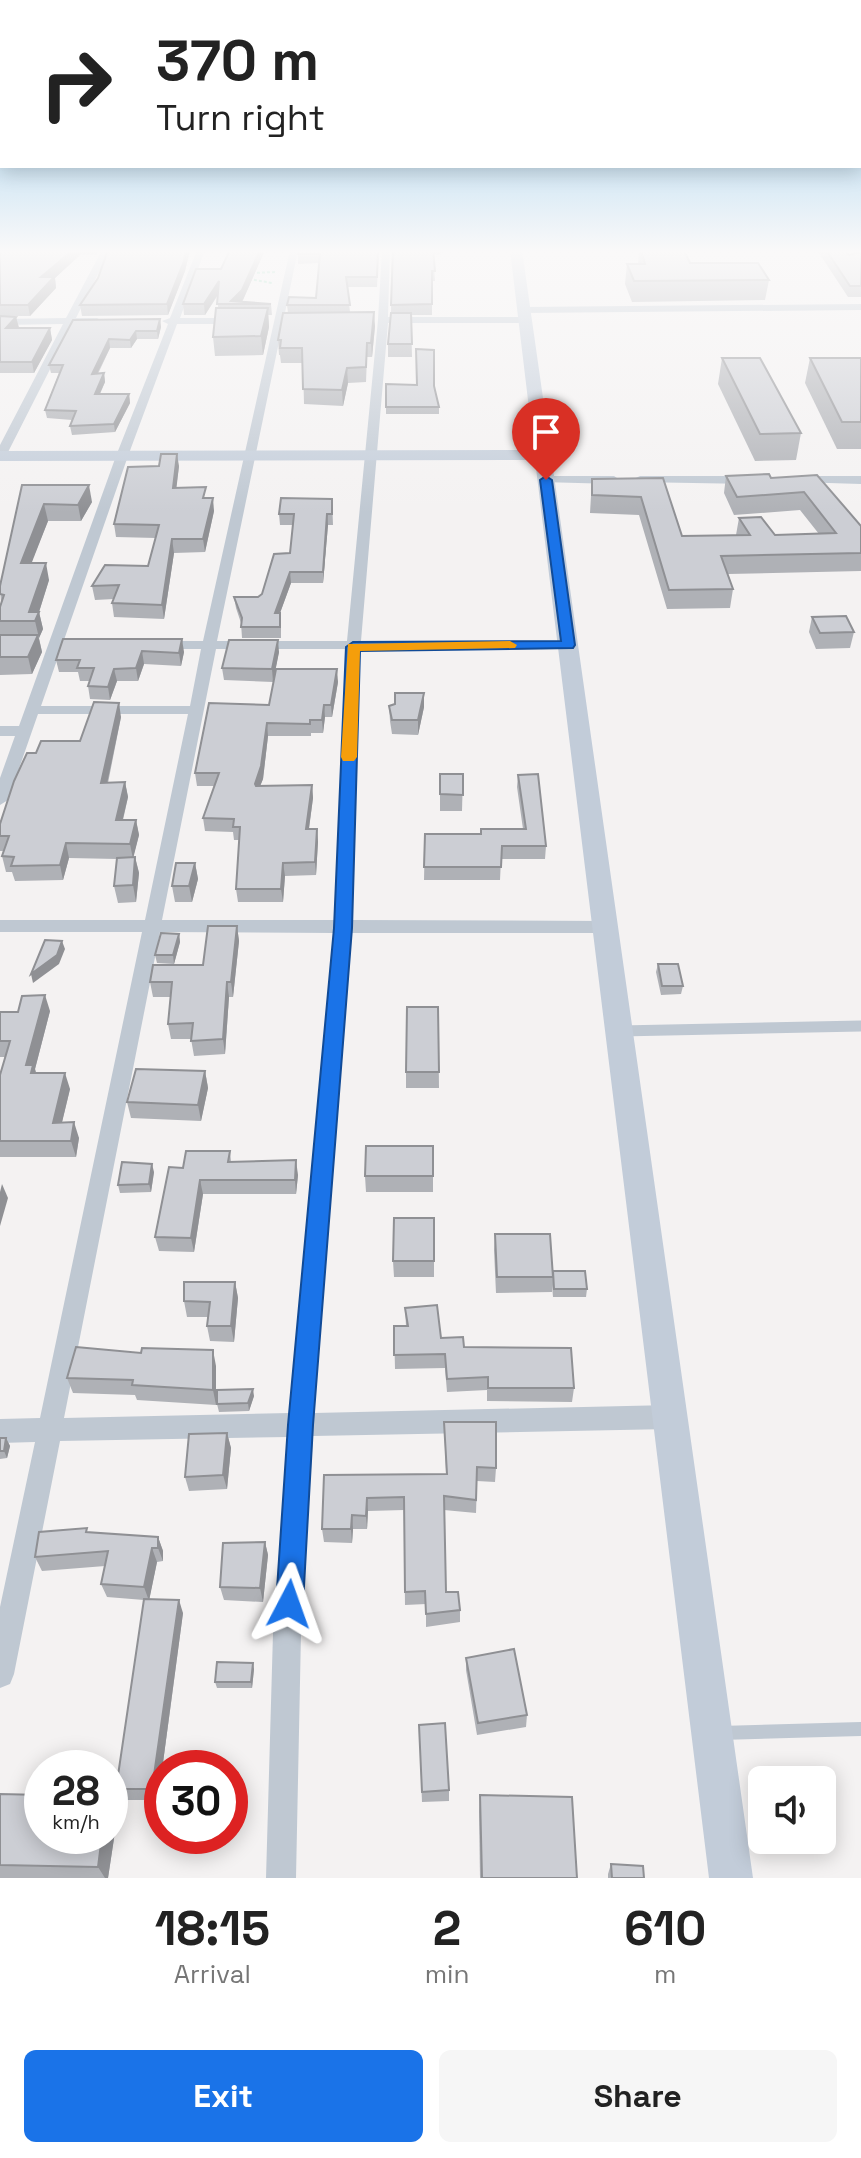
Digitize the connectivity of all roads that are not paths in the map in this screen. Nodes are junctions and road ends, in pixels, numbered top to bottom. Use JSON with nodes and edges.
{"nodes":[{"id":1,"x":60,"y":338,"type":"edge"},
{"id":2,"x":168,"y":338,"type":"edge"},
{"id":3,"x":281,"y":338,"type":"edge"},
{"id":4,"x":381,"y":338,"type":"edge"},
{"id":5,"x":527,"y":338,"type":"edge"},
{"id":6,"x":248,"y":455,"type":"junction"},
{"id":7,"x":369,"y":455,"type":"junction"},
{"id":8,"x":0,"y":456,"type":"edge"},
{"id":9,"x":122,"y":456,"type":"junction"},
{"id":10,"x":544,"y":467,"type":"junction"},
{"id":11,"x":767,"y":480,"type":"edge"},
{"id":12,"x":782,"y":480,"type":"edge"},
{"id":13,"x":861,"y":480,"type":"edge"},
{"id":14,"x":148,"y":645,"type":"edge"},
{"id":15,"x":210,"y":645,"type":"junction"},
{"id":16,"x":568,"y":645,"type":"junction"},
{"id":17,"x":353,"y":647,"type":"junction"},
{"id":18,"x":30,"y":710,"type":"junction"},
{"id":19,"x":197,"y":710,"type":"junction"},
{"id":20,"x":0,"y":731,"type":"edge"},
{"id":21,"x":23,"y":731,"type":"junction"},
{"id":22,"x":0,"y":800,"type":"edge"},
{"id":23,"x":0,"y":926,"type":"edge"},
{"id":24,"x":151,"y":927,"type":"junction"},
{"id":25,"x":605,"y":927,"type":"junction"},
{"id":26,"x":343,"y":928,"type":"junction"},
{"id":27,"x":861,"y":1026,"type":"edge"},
{"id":28,"x":619,"y":1031,"type":"junction"},
{"id":29,"x":670,"y":1417,"type":"junction"},
{"id":30,"x":301,"y":1425,"type":"junction"},
{"id":31,"x":49,"y":1429,"type":"junction"},
{"id":32,"x":0,"y":1431,"type":"edge"},
{"id":33,"x":0,"y":1674,"type":"edge"},
{"id":34,"x":861,"y":1729,"type":"edge"},
{"id":35,"x":712,"y":1733,"type":"junction"},
{"id":36,"x":281,"y":1878,"type":"edge"},
{"id":37,"x":731,"y":1878,"type":"edge"}],
"edges":[{"from":1,"to":8,"type":"street"},
{"from":2,"to":9,"type":"street"},
{"from":3,"to":6,"type":"street"},
{"from":4,"to":7,"type":"street"},
{"from":5,"to":10,"type":"street"},
{"from":6,"to":7,"type":"street"},
{"from":6,"to":9,"type":"street"},
{"from":6,"to":15,"type":"street"},
{"from":7,"to":10,"type":"street"},
{"from":7,"to":17,"type":"street"},
{"from":8,"to":9,"type":"street"},
{"from":9,"to":18,"type":"street"},
{"from":10,"to":11,"type":"street"},
{"from":10,"to":16,"type":"street"},
{"from":12,"to":13,"type":"street"},
{"from":14,"to":15,"type":"street"},
{"from":15,"to":17,"type":"street"},
{"from":15,"to":19,"type":"street"},
{"from":16,"to":17,"type":"street"},
{"from":16,"to":25,"type":"street"},
{"from":17,"to":26,"type":"street"},
{"from":18,"to":19,"type":"street"},
{"from":18,"to":21,"type":"street"},
{"from":19,"to":24,"type":"street"},
{"from":20,"to":21,"type":"street"},
{"from":21,"to":22,"type":"street"},
{"from":23,"to":24,"type":"street"},
{"from":24,"to":26,"type":"street"},
{"from":24,"to":31,"type":"street"},
{"from":25,"to":26,"type":"street"},
{"from":25,"to":28,"type":"street"},
{"from":26,"to":30,"type":"street"},
{"from":27,"to":28,"type":"lane"},
{"from":28,"to":29,"type":"street"},
{"from":29,"to":30,"type":"street"},
{"from":29,"to":35,"type":"street"},
{"from":30,"to":31,"type":"street"},
{"from":30,"to":36,"type":"street"},
{"from":31,"to":32,"type":"street"},
{"from":31,"to":33,"type":"street"},
{"from":34,"to":35,"type":"lane"},
{"from":35,"to":37,"type":"street"}]}
